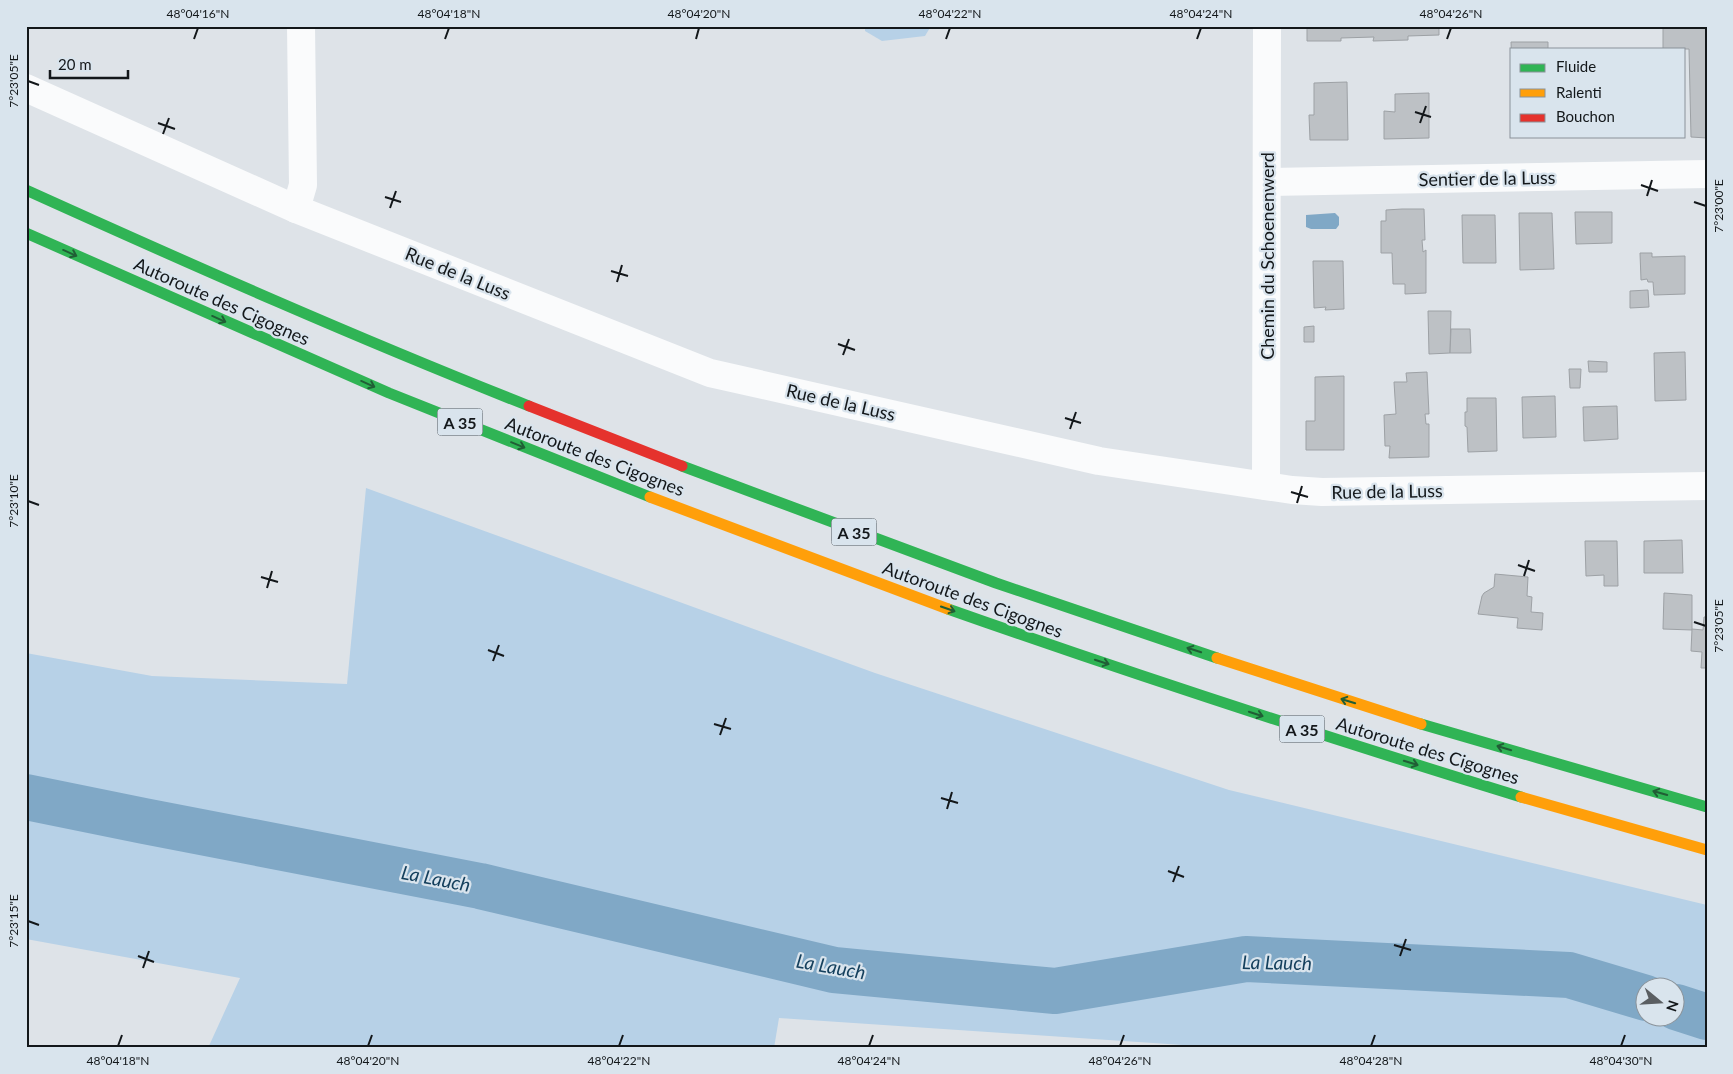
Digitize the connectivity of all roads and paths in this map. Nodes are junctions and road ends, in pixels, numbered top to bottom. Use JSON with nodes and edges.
{"nodes":[{"id":1,"x":301,"y":26,"type":"edge"},
{"id":2,"x":1267,"y":26,"type":"edge"},
{"id":3,"x":26,"y":88,"type":"edge"},
{"id":4,"x":1707,"y":174,"type":"edge"},
{"id":5,"x":1267,"y":182,"type":"junction"},
{"id":6,"x":26,"y":190,"type":"edge"},
{"id":7,"x":296,"y":209,"type":"junction"},
{"id":8,"x":26,"y":233,"type":"edge"},
{"id":9,"x":1266,"y":486,"type":"junction"},
{"id":10,"x":1707,"y":486,"type":"edge"},
{"id":11,"x":1707,"y":807,"type":"edge"},
{"id":12,"x":1707,"y":850,"type":"edge"}],
"edges":[{"from":1,"to":7,"type":"street"},
{"from":2,"to":5,"type":"street","name":"Chemin du Schoenenwerd"},
{"from":3,"to":7,"type":"street","name":"Rue de la Luss"},
{"from":4,"to":5,"type":"street","name":"Sentier de la Luss"},
{"from":5,"to":9,"type":"street","name":"Chemin du Schoenenwerd"},
{"from":11,"to":6,"type":"highway","name":"Autoroute des Cigognes","number":"A 35","one_way":true},
{"from":7,"to":9,"type":"street","name":"Rue de la Luss"},
{"from":8,"to":12,"type":"highway","name":"Autoroute des Cigognes","number":"A 35","one_way":true},
{"from":9,"to":10,"type":"street","name":"Rue de la Luss"}]}
